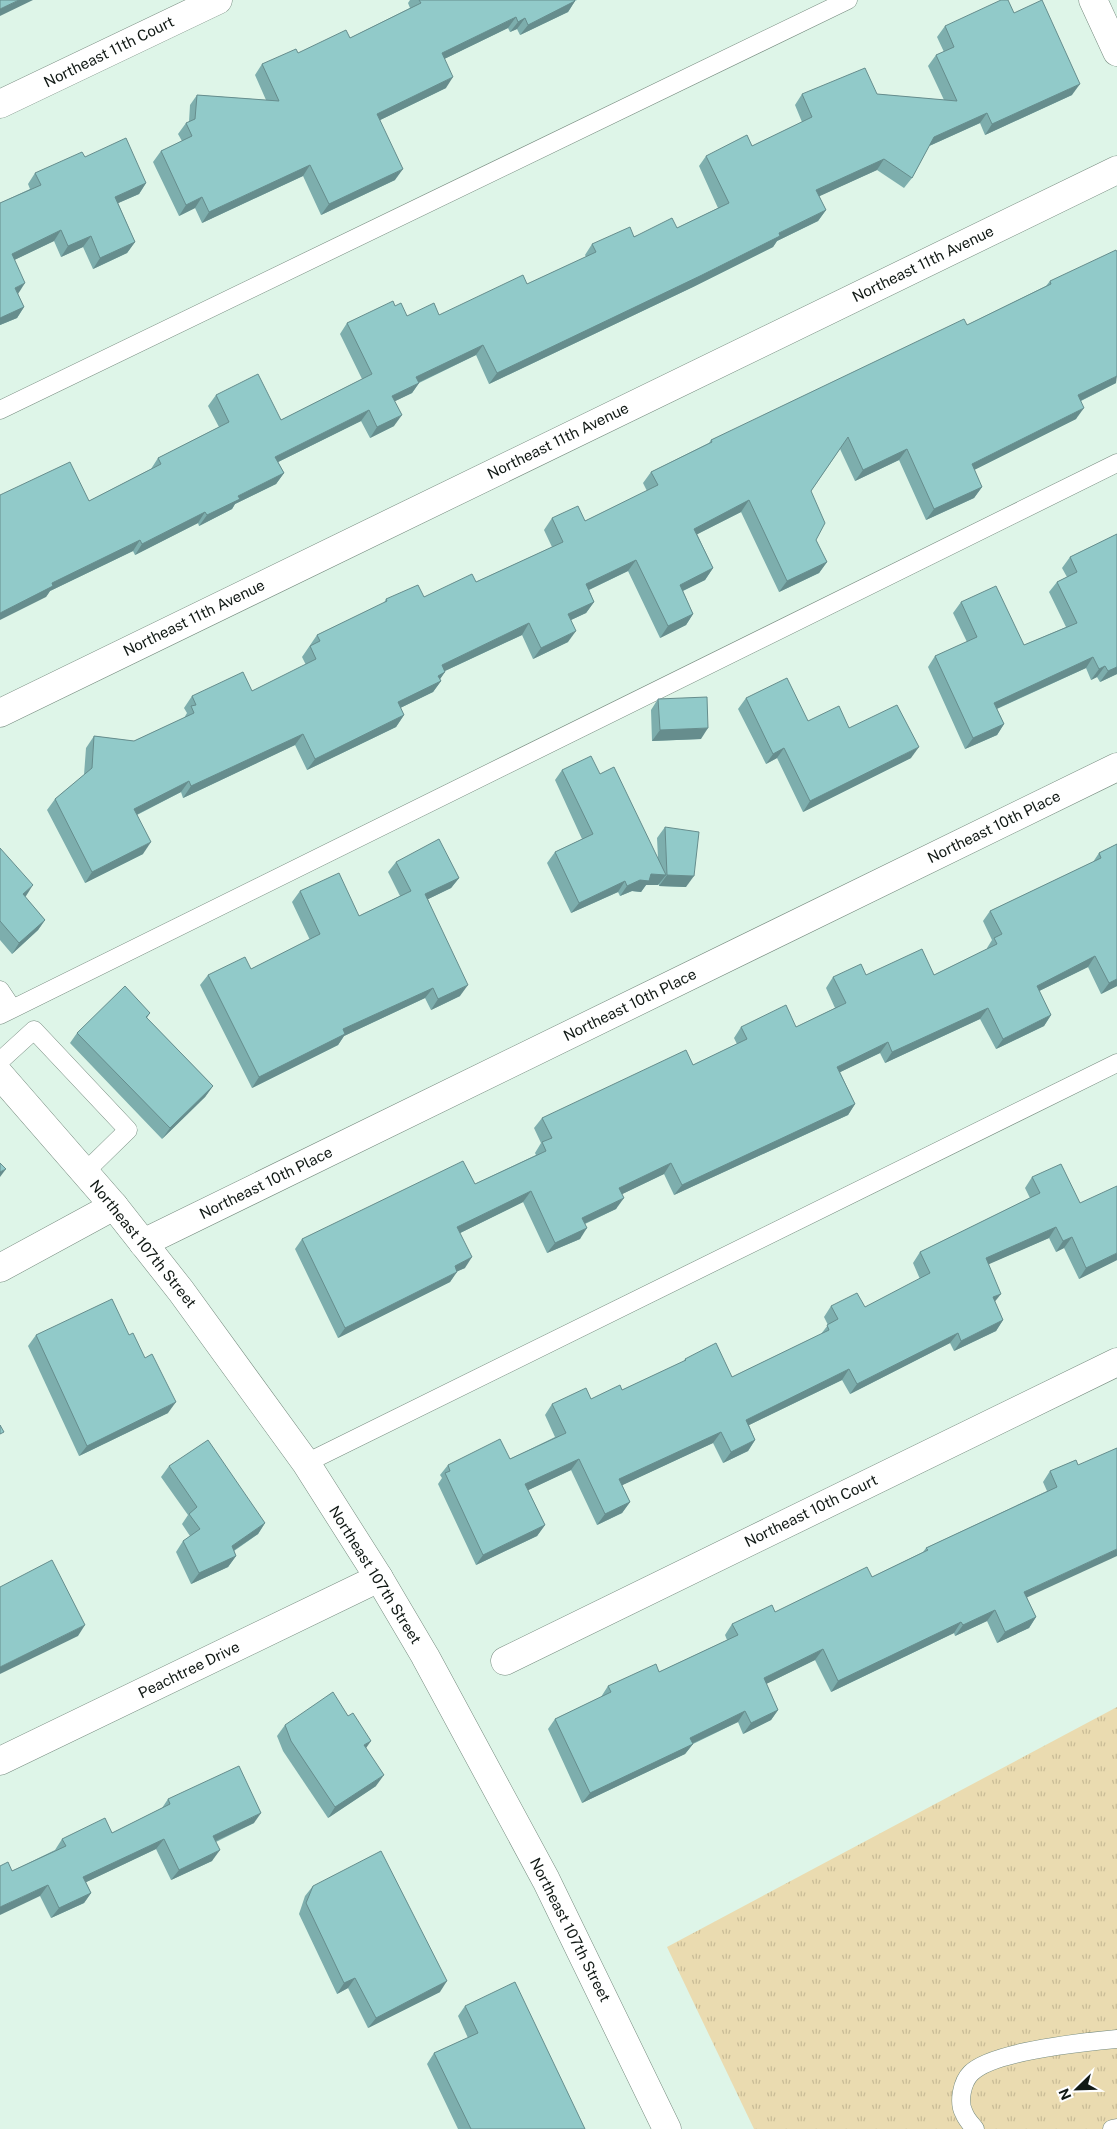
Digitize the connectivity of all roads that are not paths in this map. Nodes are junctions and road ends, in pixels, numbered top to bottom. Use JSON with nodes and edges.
{"nodes":[{"id":1,"x":218,"y":0,"type":"edge"},
{"id":2,"x":848,"y":0,"type":"edge"},
{"id":3,"x":1093,"y":0,"type":"edge"},
{"id":4,"x":1117,"y":52,"type":"edge"},
{"id":5,"x":0,"y":104,"type":"edge"},
{"id":6,"x":1117,"y":170,"type":"edge"},
{"id":7,"x":0,"y":410,"type":"edge"},
{"id":8,"x":1117,"y":463,"type":"edge"},
{"id":9,"x":0,"y":713,"type":"edge"},
{"id":10,"x":1117,"y":767,"type":"edge"},
{"id":11,"x":0,"y":990,"type":"edge"},
{"id":12,"x":6,"y":1012,"type":"edge"},
{"id":13,"x":0,"y":1061,"type":"edge"},
{"id":14,"x":1117,"y":1063,"type":"edge"},
{"id":15,"x":0,"y":1076,"type":"edge"},
{"id":16,"x":85,"y":1172,"type":"junction"},
{"id":17,"x":114,"y":1206,"type":"junction"},
{"id":18,"x":143,"y":1243,"type":"junction"},
{"id":19,"x":0,"y":1268,"type":"edge"},
{"id":20,"x":1117,"y":1362,"type":"edge"},
{"id":21,"x":306,"y":1463,"type":"junction"},
{"id":22,"x":379,"y":1578,"type":"junction"},
{"id":23,"x":505,"y":1660,"type":"dead end"},
{"id":24,"x":0,"y":1761,"type":"edge"},
{"id":25,"x":1117,"y":2039,"type":"edge"},
{"id":26,"x":1117,"y":2128,"type":"edge"},
{"id":27,"x":667,"y":2129,"type":"edge"},
{"id":28,"x":975,"y":2129,"type":"edge"},
{"id":29,"x":1112,"y":2129,"type":"edge"}],
"edges":[{"from":1,"to":5,"type":"street","name":"Northeast 11th Court"},
{"from":2,"to":7,"type":"lane"},
{"from":3,"to":4,"type":"street"},
{"from":6,"to":9,"type":"street","name":"Northeast 11th Avenue"},
{"from":8,"to":12,"type":"lane"},
{"from":10,"to":18,"type":"street","name":"Northeast 10th Place"},
{"from":11,"to":12,"type":"lane"},
{"from":13,"to":16,"type":"lane"},
{"from":14,"to":21,"type":"lane"},
{"from":15,"to":16,"type":"street","name":"Northeast 107th Street"},
{"from":16,"to":17,"type":"street","name":"Northeast 107th Street"},
{"from":17,"to":18,"type":"street","name":"Northeast 107th Street"},
{"from":17,"to":19,"type":"street"},
{"from":18,"to":21,"type":"street","name":"Northeast 107th Street"},
{"from":20,"to":23,"type":"street","name":"Northeast 10th Court"},
{"from":21,"to":22,"type":"street","name":"Northeast 107th Street"},
{"from":22,"to":24,"type":"street","name":"Peachtree Drive"},
{"from":22,"to":27,"type":"street","name":"Northeast 107th Street"},
{"from":25,"to":28,"type":"lane"},
{"from":26,"to":29,"type":"lane"}]}
